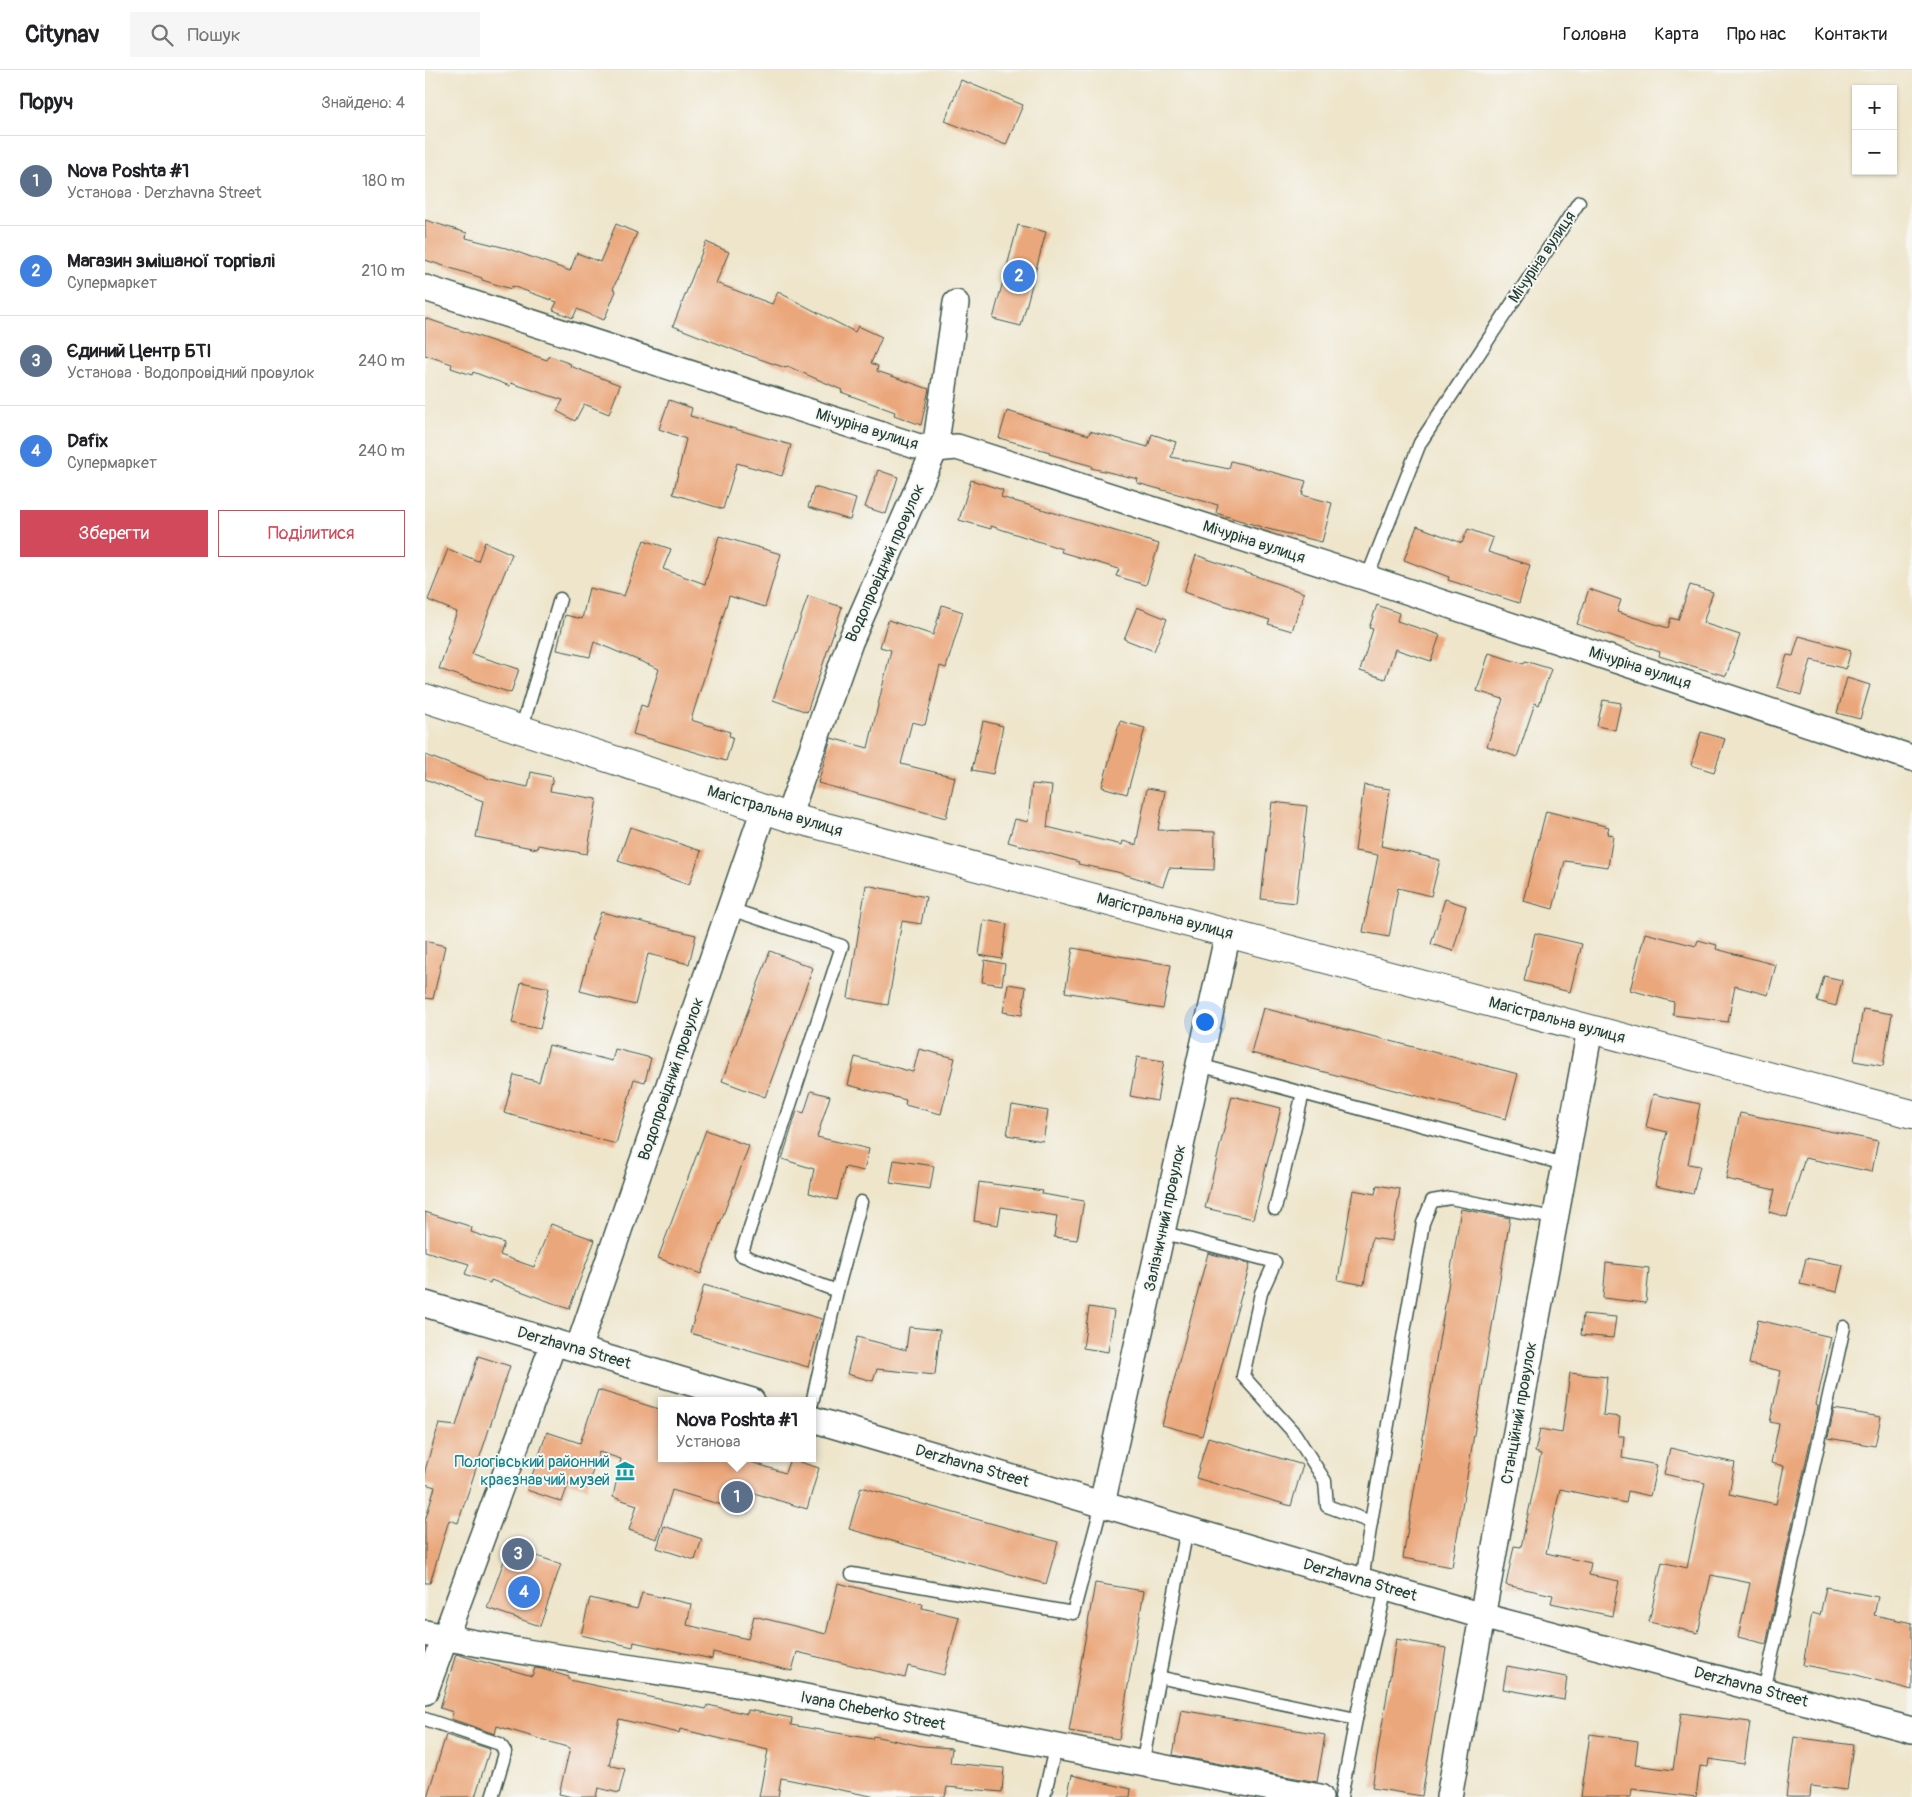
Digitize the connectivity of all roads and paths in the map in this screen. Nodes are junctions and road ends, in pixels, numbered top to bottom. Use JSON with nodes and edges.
{"nodes":[{"id":1,"x":1579,"y":202,"type":"dead end"},
{"id":2,"x":425,"y":288,"type":"edge"},
{"id":3,"x":956,"y":303,"type":"dead end"},
{"id":4,"x":935,"y":449,"type":"junction"},
{"id":5,"x":1367,"y":578,"type":"junction"},
{"id":6,"x":560,"y":598,"type":"dead end"},
{"id":7,"x":425,"y":698,"type":"edge"},
{"id":8,"x":521,"y":730,"type":"junction"},
{"id":9,"x":1912,"y":758,"type":"edge"},
{"id":10,"x":776,"y":813,"type":"junction"},
{"id":11,"x":730,"y":909,"type":"junction"},
{"id":12,"x":1228,"y":933,"type":"junction"},
{"id":13,"x":1590,"y":1029,"type":"junction"},
{"id":14,"x":1199,"y":1065,"type":"junction"},
{"id":15,"x":1303,"y":1093,"type":"junction"},
{"id":16,"x":1912,"y":1114,"type":"edge"},
{"id":17,"x":1564,"y":1164,"type":"junction"},
{"id":18,"x":861,"y":1202,"type":"dead end"},
{"id":19,"x":1275,"y":1209,"type":"dead end"},
{"id":20,"x":1554,"y":1218,"type":"junction"},
{"id":21,"x":1161,"y":1232,"type":"junction"},
{"id":22,"x":837,"y":1291,"type":"junction"},
{"id":23,"x":425,"y":1304,"type":"edge"},
{"id":24,"x":1844,"y":1327,"type":"dead end"},
{"id":25,"x":554,"y":1342,"type":"junction"},
{"id":26,"x":578,"y":1349,"type":"junction"},
{"id":27,"x":739,"y":1397,"type":"edge"},
{"id":28,"x":813,"y":1397,"type":"edge"},
{"id":29,"x":816,"y":1419,"type":"edge"},
{"id":30,"x":1102,"y":1504,"type":"junction"},
{"id":31,"x":1371,"y":1522,"type":"junction"},
{"id":32,"x":1187,"y":1529,"type":"junction"},
{"id":33,"x":851,"y":1574,"type":"dead end"},
{"id":34,"x":1362,"y":1581,"type":"junction"},
{"id":35,"x":1386,"y":1588,"type":"junction"},
{"id":36,"x":1482,"y":1616,"type":"junction"},
{"id":37,"x":435,"y":1635,"type":"edge"},
{"id":38,"x":1158,"y":1677,"type":"junction"},
{"id":39,"x":1765,"y":1691,"type":"junction"},
{"id":40,"x":425,"y":1692,"type":"edge"},
{"id":41,"x":425,"y":1719,"type":"edge"},
{"id":42,"x":1356,"y":1719,"type":"junction"},
{"id":43,"x":1912,"y":1730,"type":"edge"},
{"id":44,"x":1055,"y":1748,"type":"junction"},
{"id":45,"x":1141,"y":1765,"type":"junction"},
{"id":46,"x":492,"y":1797,"type":"edge"},
{"id":47,"x":1044,"y":1797,"type":"edge"},
{"id":48,"x":1320,"y":1797,"type":"edge"},
{"id":49,"x":1341,"y":1797,"type":"edge"},
{"id":50,"x":1449,"y":1797,"type":"edge"}],
"edges":[{"from":1,"to":5,"type":"lane","name":"Мічуріна вулиця"},
{"from":2,"to":4,"type":"street","name":"Мічуріна вулиця"},
{"from":3,"to":4,"type":"street","name":"Водопровідний провулок"},
{"from":4,"to":5,"type":"street","name":"Мічуріна вулиця"},
{"from":4,"to":10,"type":"street","name":"Водопровідний провулок"},
{"from":5,"to":9,"type":"street","name":"Мічуріна вулиця"},
{"from":6,"to":8,"type":"lane"},
{"from":7,"to":8,"type":"main road","name":"Магістральна вулиця"},
{"from":8,"to":10,"type":"main road","name":"Магістральна вулиця"},
{"from":10,"to":11,"type":"street","name":"Водопровідний провулок"},
{"from":10,"to":12,"type":"main road","name":"Магістральна вулиця"},
{"from":11,"to":22,"type":"lane"},
{"from":11,"to":26,"type":"street","name":"Водопровідний провулок"},
{"from":12,"to":13,"type":"main road","name":"Магістральна вулиця"},
{"from":12,"to":14,"type":"street","name":"Залізничний провулок"},
{"from":13,"to":16,"type":"main road","name":"Магістральна вулиця"},
{"from":13,"to":17,"type":"street","name":"Станційний провулок"},
{"from":14,"to":15,"type":"lane"},
{"from":14,"to":21,"type":"street","name":"Залізничний провулок"},
{"from":15,"to":17,"type":"lane"},
{"from":15,"to":19,"type":"lane"},
{"from":17,"to":20,"type":"street","name":"Станційний провулок"},
{"from":18,"to":22,"type":"lane"},
{"from":20,"to":31,"type":"lane"},
{"from":20,"to":36,"type":"street","name":"Станційний провулок"},
{"from":21,"to":30,"type":"street","name":"Залізничний провулок"},
{"from":21,"to":31,"type":"lane"},
{"from":22,"to":28,"type":"lane"},
{"from":23,"to":25,"type":"street","name":"Derzhavna Street"},
{"from":24,"to":39,"type":"lane"},
{"from":25,"to":26,"type":"street","name":"Derzhavna Street"},
{"from":25,"to":37,"type":"street"},
{"from":26,"to":27,"type":"street","name":"Derzhavna Street"},
{"from":29,"to":30,"type":"street","name":"Derzhavna Street"},
{"from":30,"to":32,"type":"street","name":"Derzhavna Street"},
{"from":30,"to":33,"type":"lane"},
{"from":31,"to":34,"type":"lane"},
{"from":32,"to":34,"type":"street","name":"Derzhavna Street"},
{"from":32,"to":38,"type":"lane"},
{"from":34,"to":35,"type":"street","name":"Derzhavna Street"},
{"from":35,"to":36,"type":"street","name":"Derzhavna Street"},
{"from":35,"to":42,"type":"lane"},
{"from":36,"to":39,"type":"street","name":"Derzhavna Street"},
{"from":36,"to":50,"type":"street","name":"Станційний провулок"},
{"from":37,"to":40,"type":"street"},
{"from":37,"to":44,"type":"street","name":"Ivana Cheberko Street"},
{"from":38,"to":42,"type":"lane"},
{"from":38,"to":45,"type":"lane"},
{"from":39,"to":43,"type":"street","name":"Derzhavna Street"},
{"from":41,"to":46,"type":"lane"},
{"from":42,"to":49,"type":"lane"},
{"from":44,"to":45,"type":"street","name":"Ivana Cheberko Street"},
{"from":44,"to":47,"type":"lane"},
{"from":45,"to":48,"type":"street","name":"Ivana Cheberko Street"}]}
